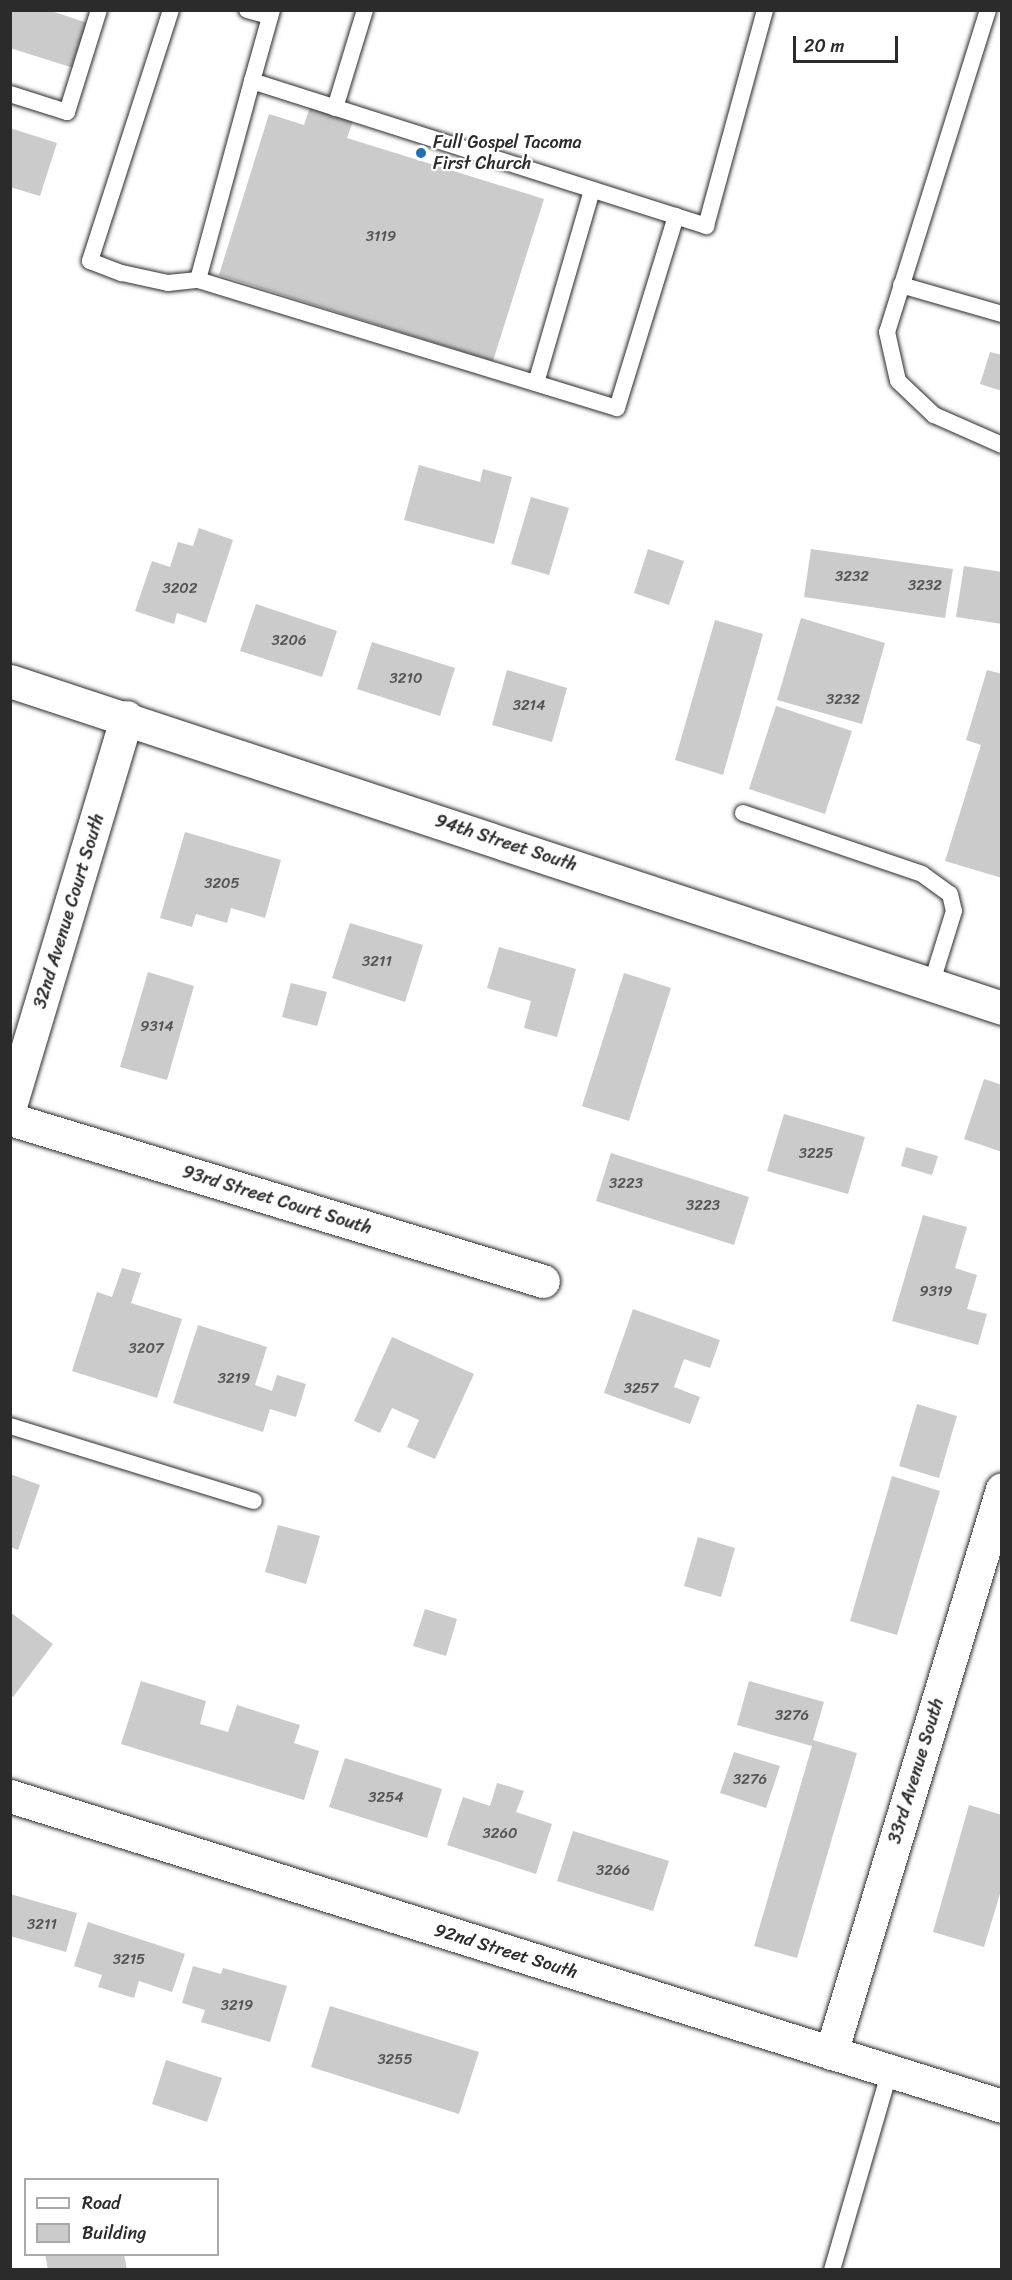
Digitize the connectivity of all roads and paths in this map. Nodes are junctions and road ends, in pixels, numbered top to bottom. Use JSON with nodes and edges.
{"nodes":[{"id":1,"x":99,"y":10,"type":"edge"},
{"id":2,"x":171,"y":10,"type":"edge"},
{"id":3,"x":247,"y":10,"type":"edge"},
{"id":4,"x":365,"y":10,"type":"edge"},
{"id":5,"x":765,"y":10,"type":"edge"},
{"id":6,"x":988,"y":10,"type":"edge"},
{"id":7,"x":271,"y":13,"type":"edge"},
{"id":8,"x":252,"y":81,"type":"junction"},
{"id":9,"x":10,"y":94,"type":"edge"},
{"id":10,"x":335,"y":108,"type":"junction"},
{"id":11,"x":592,"y":190,"type":"junction"},
{"id":12,"x":675,"y":216,"type":"junction"},
{"id":13,"x":198,"y":280,"type":"junction"},
{"id":14,"x":901,"y":285,"type":"junction"},
{"id":15,"x":1002,"y":314,"type":"edge"},
{"id":16,"x":536,"y":383,"type":"junction"},
{"id":17,"x":1002,"y":445,"type":"edge"},
{"id":18,"x":10,"y":681,"type":"edge"},
{"id":19,"x":127,"y":717,"type":"junction"},
{"id":20,"x":743,"y":813,"type":"dead end"},
{"id":21,"x":931,"y":985,"type":"junction"},
{"id":22,"x":1002,"y":1008,"type":"edge"},
{"id":23,"x":10,"y":1106,"type":"edge"},
{"id":24,"x":10,"y":1119,"type":"edge"},
{"id":25,"x":543,"y":1281,"type":"dead end"},
{"id":26,"x":10,"y":1426,"type":"edge"},
{"id":27,"x":1002,"y":1489,"type":"edge"},
{"id":28,"x":254,"y":1501,"type":"dead end"},
{"id":29,"x":996,"y":1530,"type":"edge"},
{"id":30,"x":10,"y":1797,"type":"edge"},
{"id":31,"x":831,"y":2053,"type":"junction"},
{"id":32,"x":890,"y":2071,"type":"junction"},
{"id":33,"x":1002,"y":2106,"type":"edge"},
{"id":34,"x":832,"y":2270,"type":"edge"}],
"edges":[{"from":1,"to":9,"type":"lane"},
{"from":2,"to":13,"type":"lane"},
{"from":3,"to":7,"type":"lane"},
{"from":4,"to":10,"type":"lane"},
{"from":5,"to":12,"type":"lane"},
{"from":6,"to":14,"type":"lane"},
{"from":7,"to":8,"type":"lane"},
{"from":8,"to":10,"type":"lane"},
{"from":8,"to":13,"type":"lane"},
{"from":10,"to":11,"type":"lane"},
{"from":11,"to":12,"type":"lane"},
{"from":11,"to":16,"type":"lane"},
{"from":12,"to":16,"type":"lane"},
{"from":13,"to":16,"type":"lane"},
{"from":14,"to":15,"type":"lane"},
{"from":14,"to":17,"type":"lane"},
{"from":18,"to":19,"type":"street","name":"94th Street South"},
{"from":19,"to":21,"type":"street","name":"94th Street South"},
{"from":19,"to":23,"type":"street","name":"32nd Avenue Court South"},
{"from":20,"to":21,"type":"lane"},
{"from":21,"to":22,"type":"street","name":"94th Street South"},
{"from":24,"to":25,"type":"street","name":"93rd Street Court South"},
{"from":26,"to":28,"type":"lane"},
{"from":27,"to":29,"type":"street","name":"33rd Avenue South"},
{"from":29,"to":31,"type":"street","name":"33rd Avenue South"},
{"from":30,"to":31,"type":"street","name":"92nd Street South"},
{"from":31,"to":32,"type":"street","name":"92nd Street South"},
{"from":32,"to":33,"type":"street","name":"92nd Street South"},
{"from":32,"to":34,"type":"lane"}]}
